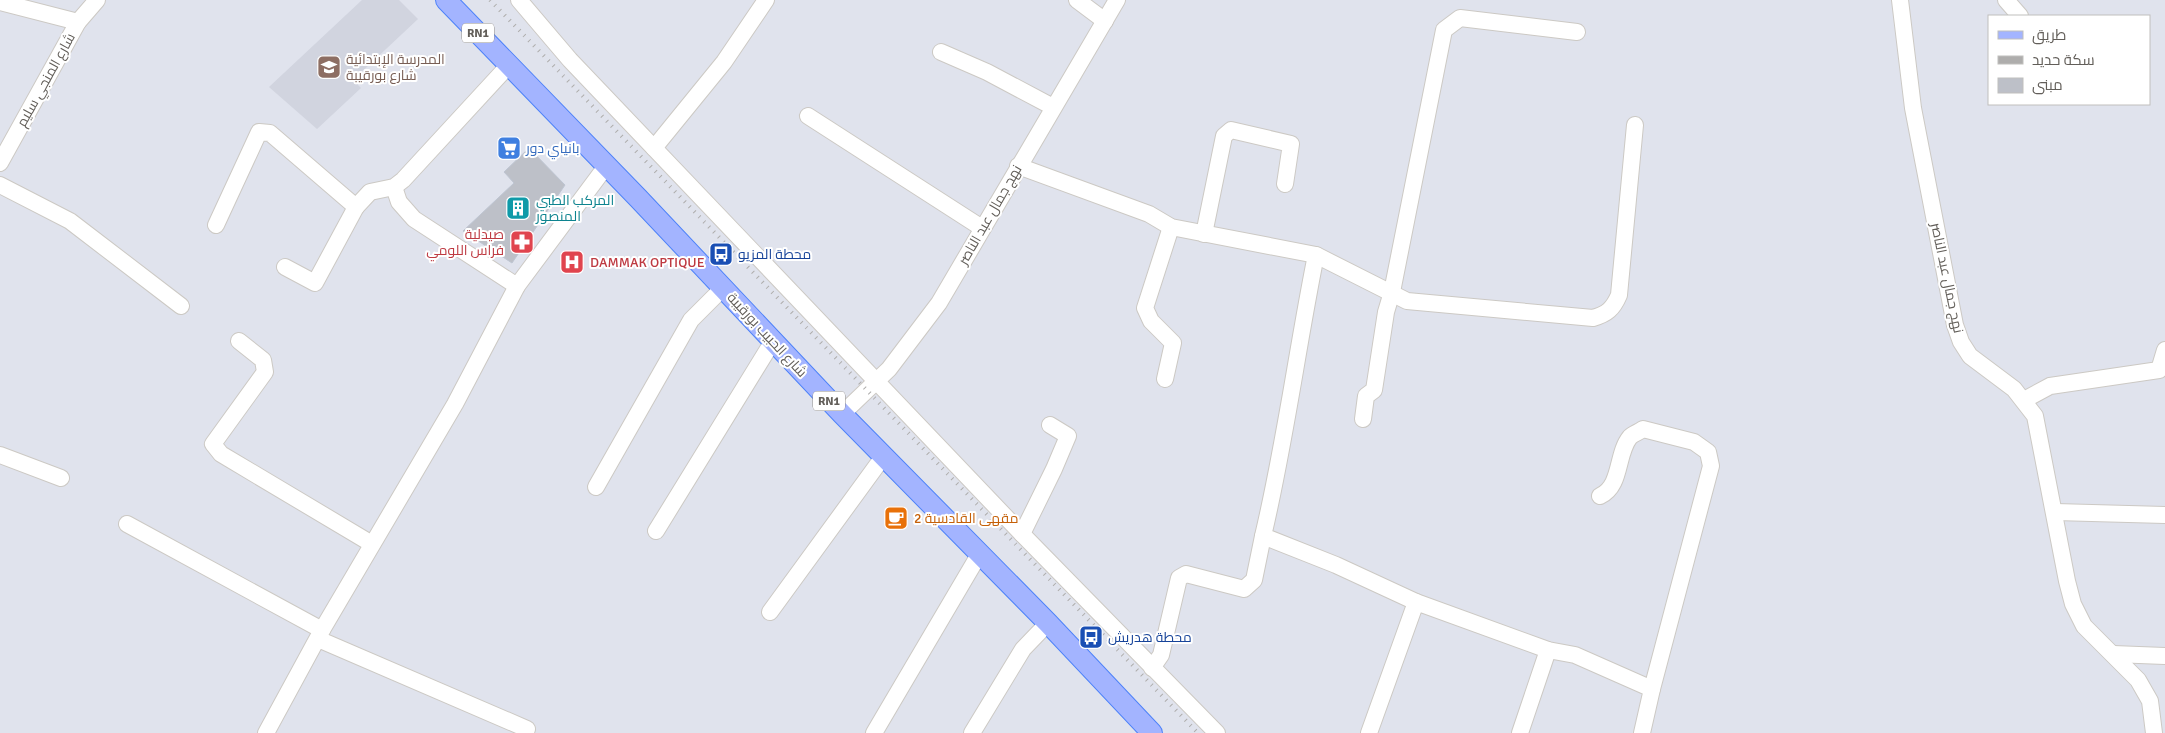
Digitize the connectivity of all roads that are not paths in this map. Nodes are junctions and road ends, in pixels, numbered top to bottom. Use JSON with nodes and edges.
{"nodes":[{"id":1,"x":97,"y":0,"type":"edge"},
{"id":2,"x":446,"y":0,"type":"edge"},
{"id":3,"x":519,"y":0,"type":"edge"},
{"id":4,"x":766,"y":0,"type":"edge"},
{"id":5,"x":1077,"y":0,"type":"edge"},
{"id":6,"x":1117,"y":0,"type":"edge"},
{"id":7,"x":1900,"y":0,"type":"edge"},
{"id":8,"x":2006,"y":0,"type":"edge"},
{"id":9,"x":0,"y":2,"type":"edge"},
{"id":10,"x":2019,"y":15,"type":"edge"},
{"id":11,"x":1105,"y":21,"type":"junction"},
{"id":12,"x":78,"y":22,"type":"junction"},
{"id":13,"x":1577,"y":32,"type":"dead end"},
{"id":14,"x":941,"y":52,"type":"dead end"},
{"id":15,"x":509,"y":65,"type":"junction"},
{"id":16,"x":1053,"y":107,"type":"junction"},
{"id":17,"x":808,"y":116,"type":"dead end"},
{"id":18,"x":1635,"y":126,"type":"dead end"},
{"id":19,"x":654,"y":148,"type":"junction"},
{"id":20,"x":0,"y":163,"type":"edge"},
{"id":21,"x":607,"y":166,"type":"junction"},
{"id":22,"x":1018,"y":166,"type":"junction"},
{"id":23,"x":1285,"y":184,"type":"dead end"},
{"id":24,"x":0,"y":186,"type":"edge"},
{"id":25,"x":394,"y":187,"type":"junction"},
{"id":26,"x":356,"y":206,"type":"junction"},
{"id":27,"x":216,"y":225,"type":"dead end"},
{"id":28,"x":1171,"y":227,"type":"junction"},
{"id":29,"x":982,"y":228,"type":"junction"},
{"id":30,"x":1204,"y":234,"type":"junction"},
{"id":31,"x":1316,"y":255,"type":"junction"},
{"id":32,"x":285,"y":267,"type":"dead end"},
{"id":33,"x":517,"y":286,"type":"junction"},
{"id":34,"x":723,"y":288,"type":"junction"},
{"id":35,"x":1392,"y":292,"type":"junction"},
{"id":36,"x":181,"y":306,"type":"dead end"},
{"id":37,"x":239,"y":341,"type":"dead end"},
{"id":38,"x":773,"y":341,"type":"junction"},
{"id":39,"x":2165,"y":350,"type":"edge"},
{"id":40,"x":1165,"y":379,"type":"dead end"},
{"id":41,"x":877,"y":382,"type":"junction"},
{"id":42,"x":2024,"y":400,"type":"junction"},
{"id":43,"x":842,"y":414,"type":"junction"},
{"id":44,"x":1363,"y":419,"type":"dead end"},
{"id":45,"x":1050,"y":425,"type":"dead end"},
{"id":46,"x":0,"y":455,"type":"edge"},
{"id":47,"x":884,"y":457,"type":"junction"},
{"id":48,"x":61,"y":478,"type":"dead end"},
{"id":49,"x":596,"y":487,"type":"dead end"},
{"id":50,"x":1600,"y":496,"type":"dead end"},
{"id":51,"x":2055,"y":512,"type":"junction"},
{"id":52,"x":2165,"y":515,"type":"edge"},
{"id":53,"x":127,"y":524,"type":"dead end"},
{"id":54,"x":656,"y":531,"type":"dead end"},
{"id":55,"x":1022,"y":534,"type":"junction"},
{"id":56,"x":1263,"y":536,"type":"junction"},
{"id":57,"x":372,"y":544,"type":"junction"},
{"id":58,"x":980,"y":553,"type":"junction"},
{"id":59,"x":1416,"y":602,"type":"junction"},
{"id":60,"x":770,"y":612,"type":"dead end"},
{"id":61,"x":1048,"y":623,"type":"junction"},
{"id":62,"x":320,"y":635,"type":"junction"},
{"id":63,"x":1548,"y":650,"type":"junction"},
{"id":64,"x":2113,"y":654,"type":"junction"},
{"id":65,"x":2165,"y":656,"type":"edge"},
{"id":66,"x":1152,"y":668,"type":"junction"},
{"id":67,"x":1652,"y":689,"type":"junction"},
{"id":68,"x":528,"y":729,"type":"dead end"},
{"id":69,"x":266,"y":733,"type":"edge"},
{"id":70,"x":874,"y":733,"type":"edge"},
{"id":71,"x":972,"y":733,"type":"edge"},
{"id":72,"x":1152,"y":733,"type":"edge"},
{"id":73,"x":1217,"y":733,"type":"edge"},
{"id":74,"x":1369,"y":733,"type":"edge"},
{"id":75,"x":1520,"y":733,"type":"edge"},
{"id":76,"x":1642,"y":733,"type":"edge"},
{"id":77,"x":2154,"y":733,"type":"edge"}],
"edges":[{"from":1,"to":12,"type":"street","name":"شارع المنجي سليم"},
{"from":2,"to":15,"type":"main road","name":"شارع الحبيب بورقيبة","number":"RN1"},
{"from":3,"to":19,"type":"street"},
{"from":4,"to":19,"type":"street"},
{"from":5,"to":11,"type":"street"},
{"from":6,"to":11,"type":"street","name":"نهج جمال عبد الناصر"},
{"from":7,"to":42,"type":"street","name":"نهج جمال عبد الناصر"},
{"from":8,"to":10,"type":"street"},
{"from":9,"to":12,"type":"street"},
{"from":11,"to":16,"type":"street","name":"نهج جمال عبد الناصر"},
{"from":12,"to":20,"type":"street","name":"شارع المنجي سليم"},
{"from":13,"to":35,"type":"street"},
{"from":14,"to":16,"type":"street"},
{"from":15,"to":21,"type":"main road","name":"شارع الحبيب بورقيبة","number":"RN1"},
{"from":15,"to":25,"type":"street"},
{"from":16,"to":22,"type":"street","name":"نهج جمال عبد الناصر"},
{"from":17,"to":29,"type":"street"},
{"from":18,"to":35,"type":"street"},
{"from":19,"to":41,"type":"street"},
{"from":21,"to":33,"type":"street"},
{"from":21,"to":34,"type":"main road","name":"شارع الحبيب بورقيبة","number":"RN1"},
{"from":22,"to":28,"type":"street"},
{"from":22,"to":29,"type":"street","name":"نهج جمال عبد الناصر"},
{"from":23,"to":30,"type":"street"},
{"from":24,"to":36,"type":"street"},
{"from":25,"to":26,"type":"street"},
{"from":25,"to":33,"type":"street"},
{"from":26,"to":27,"type":"street"},
{"from":26,"to":32,"type":"street"},
{"from":28,"to":30,"type":"street"},
{"from":28,"to":40,"type":"street"},
{"from":29,"to":41,"type":"street","name":"نهج جمال عبد الناصر"},
{"from":30,"to":31,"type":"street"},
{"from":31,"to":35,"type":"street"},
{"from":31,"to":56,"type":"street"},
{"from":33,"to":57,"type":"street"},
{"from":34,"to":38,"type":"main road","name":"شارع الحبيب بورقيبة","number":"RN1"},
{"from":34,"to":49,"type":"street"},
{"from":35,"to":44,"type":"street"},
{"from":37,"to":57,"type":"street"},
{"from":38,"to":43,"type":"main road","name":"شارع الحبيب بورقيبة","number":"RN1"},
{"from":38,"to":54,"type":"street"},
{"from":39,"to":42,"type":"street"},
{"from":41,"to":43,"type":"street","name":"نهج جمال عبد الناصر"},
{"from":41,"to":55,"type":"street"},
{"from":42,"to":51,"type":"street","name":"نهج جمال عبد الناصر"},
{"from":43,"to":47,"type":"main road","name":"شارع الحبيب بورقيبة","number":"RN1"},
{"from":45,"to":55,"type":"street"},
{"from":46,"to":48,"type":"street"},
{"from":47,"to":58,"type":"main road","name":"شارع الحبيب بورقيبة","number":"RN1"},
{"from":47,"to":60,"type":"street"},
{"from":50,"to":67,"type":"street"},
{"from":51,"to":52,"type":"street"},
{"from":51,"to":64,"type":"street","name":"نهج جمال عبد الناصر"},
{"from":53,"to":62,"type":"street"},
{"from":55,"to":66,"type":"street"},
{"from":56,"to":59,"type":"street"},
{"from":56,"to":66,"type":"street"},
{"from":57,"to":62,"type":"street"},
{"from":58,"to":61,"type":"main road","name":"شارع الحبيب بورقيبة","number":"RN1"},
{"from":58,"to":70,"type":"street"},
{"from":59,"to":63,"type":"street"},
{"from":59,"to":74,"type":"street"},
{"from":61,"to":71,"type":"street"},
{"from":61,"to":72,"type":"main road","name":"شارع الحبيب بورقيبة","number":"RN1"},
{"from":62,"to":68,"type":"street"},
{"from":62,"to":69,"type":"street"},
{"from":63,"to":67,"type":"street"},
{"from":63,"to":75,"type":"street"},
{"from":64,"to":65,"type":"street"},
{"from":64,"to":77,"type":"street","name":"نهج جمال عبد الناصر"},
{"from":66,"to":73,"type":"street"},
{"from":67,"to":76,"type":"street"}]}
